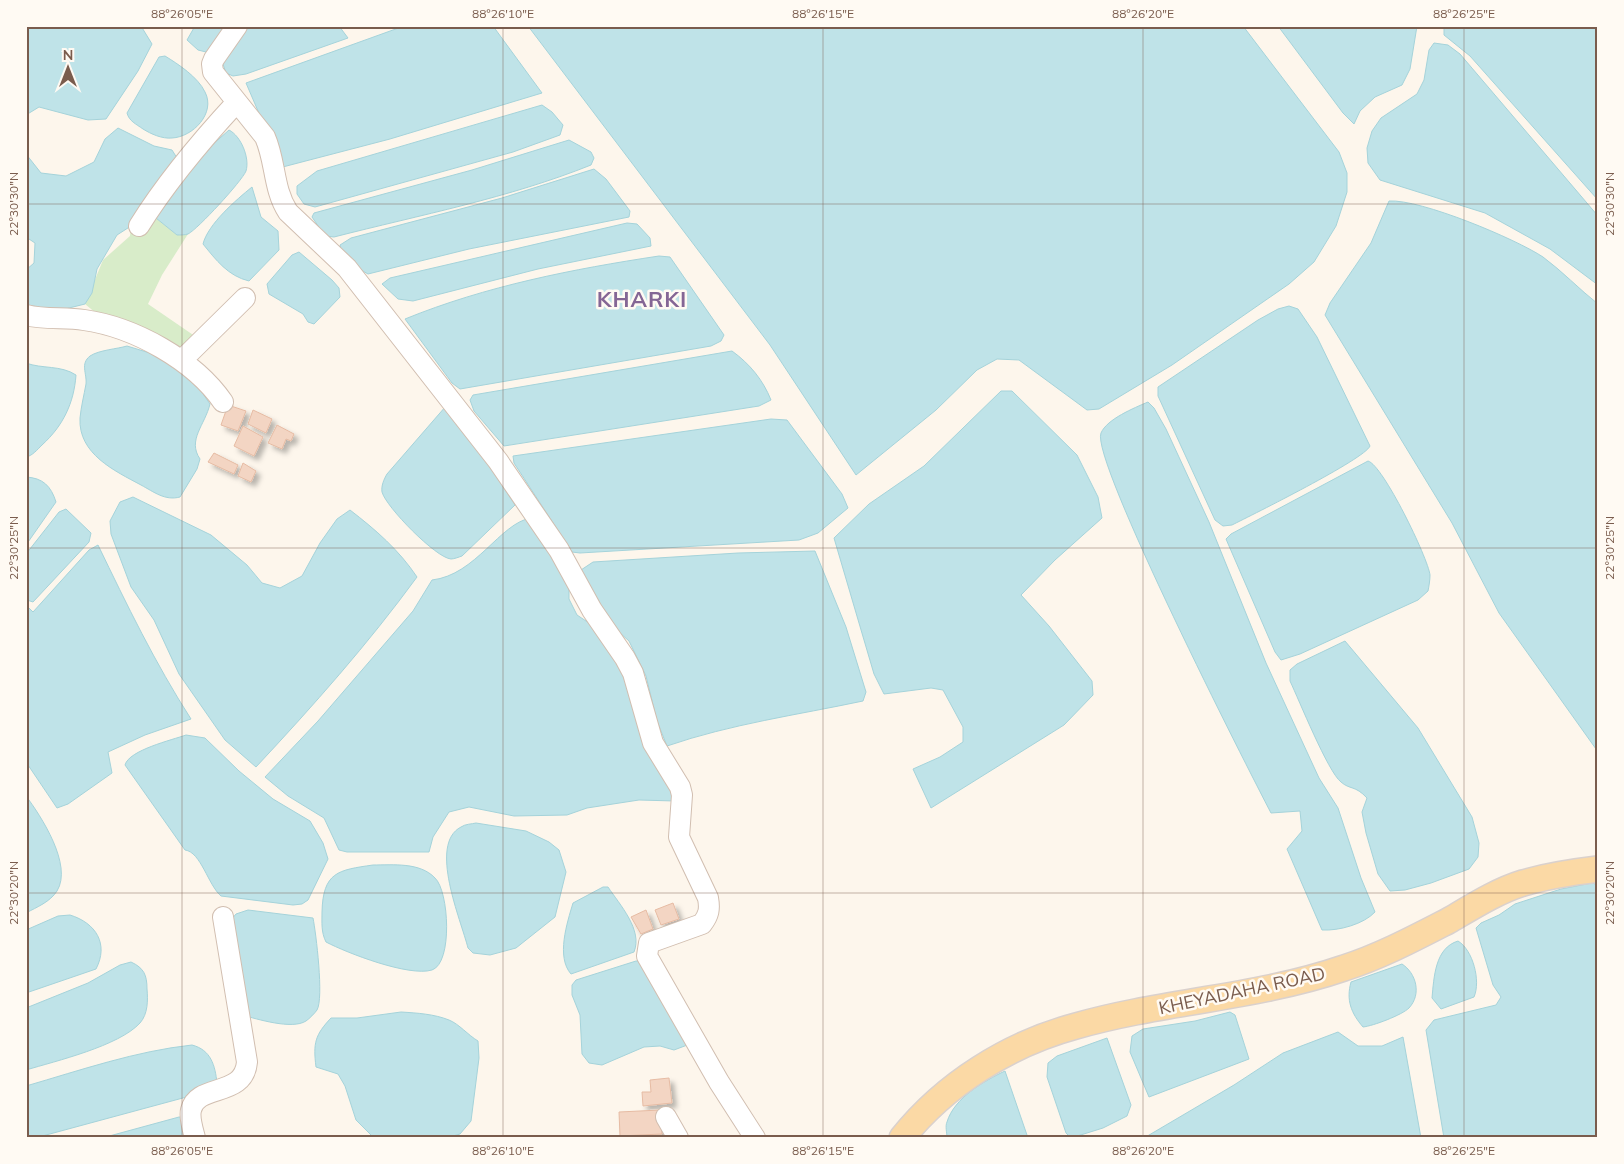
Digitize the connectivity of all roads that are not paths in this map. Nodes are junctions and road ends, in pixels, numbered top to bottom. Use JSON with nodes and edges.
{"nodes":[{"id":1,"x":237,"y":26,"type":"edge"},
{"id":2,"x":236,"y":103,"type":"junction"},
{"id":3,"x":139,"y":226,"type":"dead end"},
{"id":4,"x":245,"y":298,"type":"dead end"},
{"id":5,"x":26,"y":315,"type":"edge"},
{"id":6,"x":182,"y":360,"type":"junction"},
{"id":7,"x":223,"y":402,"type":"dead end"},
{"id":8,"x":1598,"y":870,"type":"edge"},
{"id":9,"x":223,"y":917,"type":"dead end"},
{"id":10,"x":666,"y":1117,"type":"dead end"},
{"id":11,"x":750,"y":1137,"type":"edge"},
{"id":12,"x":195,"y":1138,"type":"edge"},
{"id":13,"x":678,"y":1138,"type":"edge"},
{"id":14,"x":902,"y":1138,"type":"edge"}],
"edges":[{"from":1,"to":2,"type":"street"},
{"from":2,"to":3,"type":"street"},
{"from":2,"to":11,"type":"street"},
{"from":4,"to":6,"type":"street"},
{"from":5,"to":6,"type":"street"},
{"from":6,"to":7,"type":"street"},
{"from":8,"to":14,"type":"main road","name":"KHEYADAHA ROAD"},
{"from":9,"to":12,"type":"street"},
{"from":10,"to":13,"type":"street"}]}
